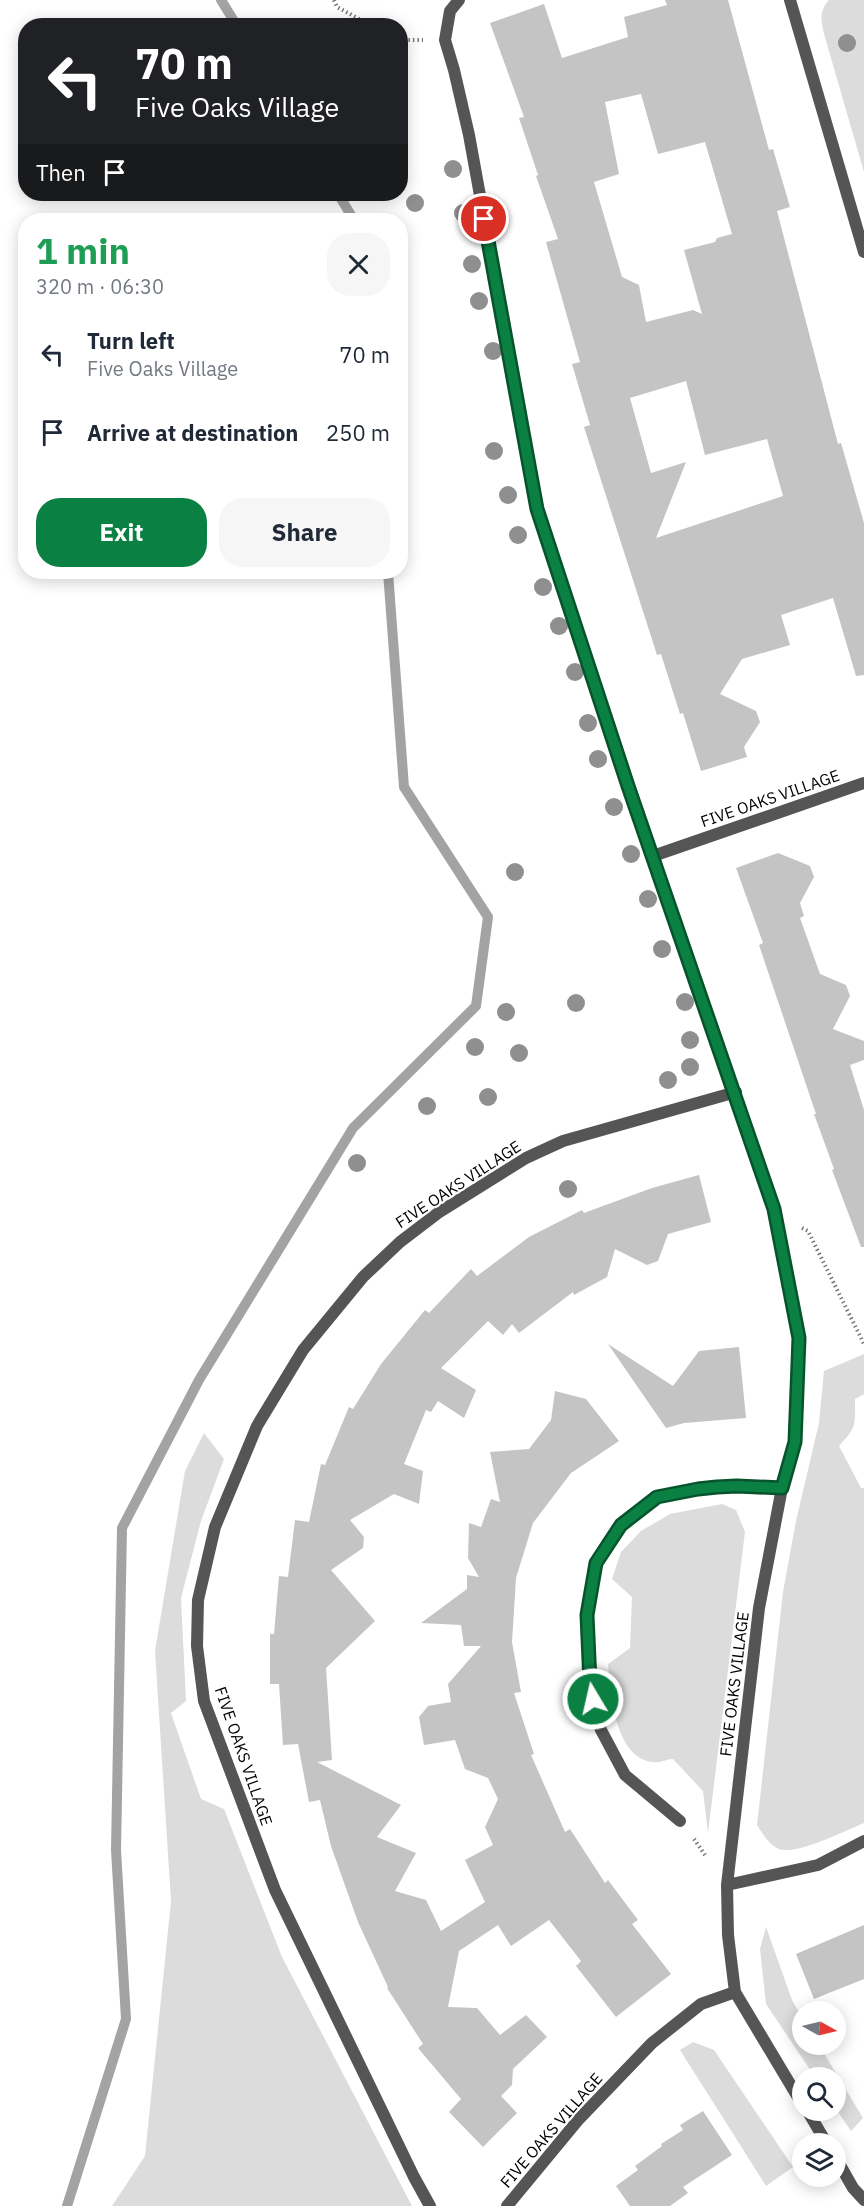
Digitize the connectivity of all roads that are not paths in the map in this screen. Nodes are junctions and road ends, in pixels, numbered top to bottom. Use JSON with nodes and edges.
{"nodes":[{"id":1,"x":459,"y":0,"type":"edge"},
{"id":2,"x":790,"y":0,"type":"edge"},
{"id":3,"x":864,"y":252,"type":"edge"},
{"id":4,"x":864,"y":783,"type":"edge"},
{"id":5,"x":653,"y":856,"type":"junction"},
{"id":6,"x":735,"y":1092,"type":"junction"},
{"id":7,"x":782,"y":1488,"type":"junction"},
{"id":8,"x":680,"y":1821,"type":"road end"},
{"id":9,"x":864,"y":1841,"type":"edge"},
{"id":10,"x":727,"y":1885,"type":"junction"},
{"id":11,"x":735,"y":1992,"type":"junction"},
{"id":12,"x":792,"y":2087,"type":"edge"},
{"id":13,"x":846,"y":2176,"type":"edge"},
{"id":14,"x":864,"y":2200,"type":"edge"},
{"id":15,"x":430,"y":2206,"type":"edge"},
{"id":16,"x":507,"y":2206,"type":"edge"}],
"edges":[{"from":1,"to":5,"type":"street","name":"FIVE OAKS VILLAGE"},
{"from":2,"to":3,"type":"street"},
{"from":4,"to":5,"type":"street","name":"FIVE OAKS VILLAGE"},
{"from":5,"to":6,"type":"street","name":"FIVE OAKS VILLAGE"},
{"from":6,"to":7,"type":"street","name":"FIVE OAKS VILLAGE"},
{"from":6,"to":15,"type":"street","name":"FIVE OAKS VILLAGE"},
{"from":7,"to":8,"type":"street"},
{"from":7,"to":10,"type":"street","name":"FIVE OAKS VILLAGE"},
{"from":9,"to":10,"type":"street"},
{"from":10,"to":11,"type":"street","name":"FIVE OAKS VILLAGE"},
{"from":11,"to":12,"type":"street"},
{"from":11,"to":16,"type":"street","name":"FIVE OAKS VILLAGE"},
{"from":13,"to":14,"type":"street"}]}
